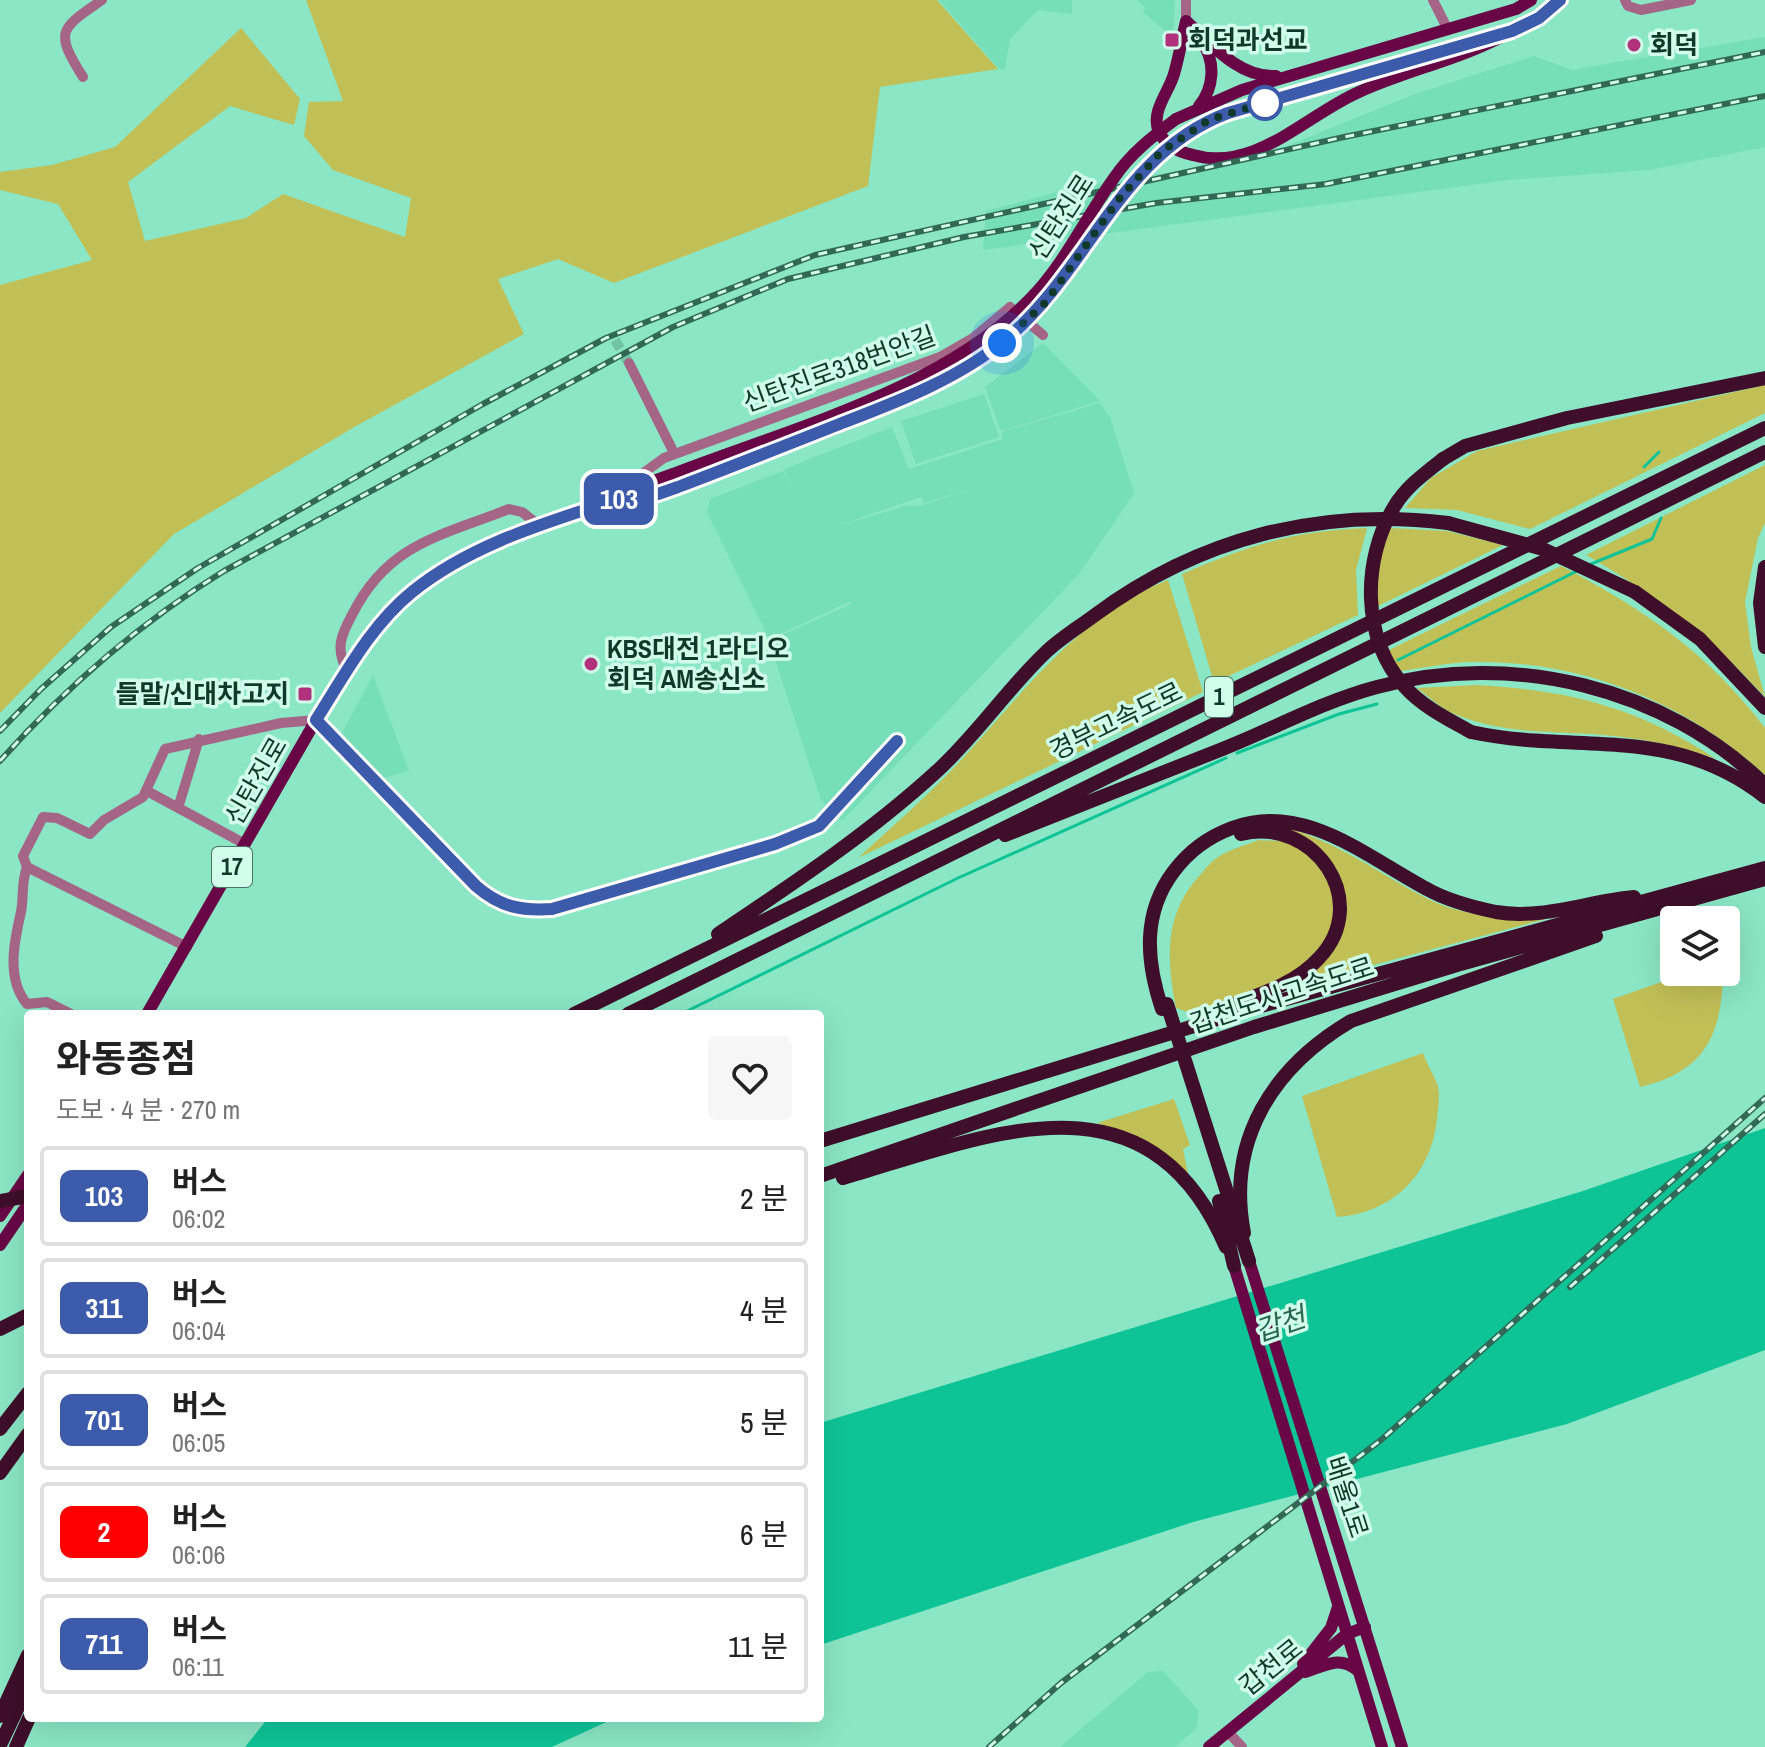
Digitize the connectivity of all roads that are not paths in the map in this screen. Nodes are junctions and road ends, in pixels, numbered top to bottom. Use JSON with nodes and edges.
{"nodes":[{"id":1,"x":102,"y":0,"type":"edge"},
{"id":2,"x":1186,"y":0,"type":"edge"},
{"id":3,"x":1433,"y":0,"type":"edge"},
{"id":4,"x":1531,"y":0,"type":"edge"},
{"id":5,"x":1560,"y":0,"type":"edge"},
{"id":6,"x":1625,"y":0,"type":"edge"},
{"id":7,"x":1691,"y":0,"type":"edge"},
{"id":8,"x":1186,"y":21,"type":"junction"},
{"id":9,"x":1448,"y":30,"type":"junction"},
{"id":10,"x":1512,"y":31,"type":"junction"},
{"id":11,"x":1287,"y":75,"type":"junction"},
{"id":12,"x":83,"y":77,"type":"dead end"},
{"id":13,"x":1199,"y":107,"type":"junction"},
{"id":14,"x":1043,"y":335,"type":"dead end"},
{"id":15,"x":629,"y":363,"type":"tunnel mouth"},
{"id":16,"x":1765,"y":378,"type":"edge"},
{"id":17,"x":1765,"y":428,"type":"edge"},
{"id":18,"x":1765,"y":452,"type":"edge"},
{"id":19,"x":669,"y":455,"type":"junction"},
{"id":20,"x":642,"y":491,"type":"junction"},
{"id":21,"x":619,"y":499,"type":"junction"},
{"id":22,"x":540,"y":526,"type":"junction"},
{"id":23,"x":1765,"y":567,"type":"edge"},
{"id":24,"x":1765,"y":647,"type":"edge"},
{"id":25,"x":347,"y":671,"type":"junction"},
{"id":26,"x":1765,"y":708,"type":"edge"},
{"id":27,"x":316,"y":720,"type":"junction"},
{"id":28,"x":199,"y":739,"type":"junction"},
{"id":29,"x":1765,"y":785,"type":"edge"},
{"id":30,"x":147,"y":791,"type":"junction"},
{"id":31,"x":1765,"y":797,"type":"edge"},
{"id":32,"x":178,"y":808,"type":"junction"},
{"id":33,"x":819,"y":826,"type":"dead end"},
{"id":34,"x":245,"y":844,"type":"junction"},
{"id":35,"x":27,"y":867,"type":"junction"},
{"id":36,"x":1765,"y":868,"type":"edge"},
{"id":37,"x":911,"y":872,"type":"junction"},
{"id":38,"x":1765,"y":879,"type":"edge"},
{"id":39,"x":1670,"y":895,"type":"junction"},
{"id":40,"x":1706,"y":898,"type":"junction"},
{"id":41,"x":187,"y":947,"type":"junction"},
{"id":42,"x":672,"y":965,"type":"junction"},
{"id":43,"x":1164,"y":1006,"type":"junction"},
{"id":44,"x":63,"y":1010,"type":"edge"},
{"id":45,"x":149,"y":1010,"type":"edge"},
{"id":46,"x":582,"y":1010,"type":"edge"},
{"id":47,"x":636,"y":1010,"type":"edge"},
{"id":48,"x":1075,"y":1064,"type":"junction"},
{"id":49,"x":824,"y":1140,"type":"edge"},
{"id":50,"x":824,"y":1175,"type":"edge"},
{"id":51,"x":24,"y":1181,"type":"edge"},
{"id":52,"x":824,"y":1183,"type":"edge"},
{"id":53,"x":24,"y":1197,"type":"edge"},
{"id":54,"x":0,"y":1201,"type":"edge"},
{"id":55,"x":24,"y":1210,"type":"edge"},
{"id":56,"x":0,"y":1216,"type":"edge"},
{"id":57,"x":0,"y":1245,"type":"edge"},
{"id":58,"x":1249,"y":1261,"type":"junction"},
{"id":59,"x":1234,"y":1266,"type":"junction"},
{"id":60,"x":24,"y":1317,"type":"edge"},
{"id":61,"x":0,"y":1329,"type":"edge"},
{"id":62,"x":24,"y":1398,"type":"edge"},
{"id":63,"x":0,"y":1429,"type":"edge"},
{"id":64,"x":24,"y":1440,"type":"edge"},
{"id":65,"x":0,"y":1473,"type":"edge"},
{"id":66,"x":1338,"y":1607,"type":"junction"},
{"id":67,"x":1365,"y":1627,"type":"junction"},
{"id":68,"x":1347,"y":1634,"type":"junction"},
{"id":69,"x":24,"y":1664,"type":"edge"},
{"id":70,"x":1358,"y":1671,"type":"junction"},
{"id":71,"x":1298,"y":1674,"type":"junction"},
{"id":72,"x":24,"y":1694,"type":"edge"},
{"id":73,"x":0,"y":1716,"type":"edge"},
{"id":74,"x":27,"y":1722,"type":"edge"},
{"id":75,"x":1228,"y":1732,"type":"junction"},
{"id":76,"x":0,"y":1745,"type":"edge"},
{"id":77,"x":16,"y":1747,"type":"edge"},
{"id":78,"x":1209,"y":1747,"type":"edge"},
{"id":79,"x":1242,"y":1747,"type":"edge"},
{"id":80,"x":1382,"y":1747,"type":"edge"},
{"id":81,"x":1402,"y":1747,"type":"edge"}],
"edges":[{"from":1,"to":12,"type":"street"},
{"from":2,"to":8,"type":"street"},
{"from":3,"to":9,"type":"street"},
{"from":4,"to":9,"type":"main road","name":"신탄진로","number":"17"},
{"from":5,"to":10,"type":"main road","name":"신탄진로","number":"17"},
{"from":6,"to":7,"type":"street"},
{"from":8,"to":10,"type":"main road"},
{"from":8,"to":11,"type":"main road"},
{"from":8,"to":13,"type":"main road"},
{"from":9,"to":11,"type":"main road","name":"신탄진로","number":"17"},
{"from":10,"to":20,"type":"main road","name":"신탄진로","number":"17","bridge":true},
{"from":11,"to":13,"type":"main road","name":"신탄진로","number":"17"},
{"from":13,"to":20,"type":"main road","name":"신탄진로","number":"17","bridge":true},
{"from":14,"to":19,"type":"street","name":"신탄진로318번안길"},
{"from":15,"to":19,"type":"street"},
{"from":16,"to":31,"type":"highway","bridge":true},
{"from":17,"to":42,"type":"highway","name":"경부고속도로","number":"1"},
{"from":18,"to":37,"type":"highway","name":"경부고속도로","number":"1"},
{"from":19,"to":21,"type":"street","name":"신탄진로318번안길"},
{"from":20,"to":21,"type":"main road","name":"신탄진로","number":"17"},
{"from":21,"to":22,"type":"main road","name":"신탄진로","number":"17"},
{"from":22,"to":25,"type":"main road","name":"신탄진로","number":"17"},
{"from":22,"to":25,"type":"street"},
{"from":23,"to":24,"type":"highway"},
{"from":25,"to":27,"type":"main road","name":"신탄진로","number":"17"},
{"from":26,"to":42,"type":"highway","bridge":true},
{"from":27,"to":28,"type":"street"},
{"from":27,"to":33,"type":"street"},
{"from":27,"to":34,"type":"main road","name":"신탄진로","number":"17"},
{"from":28,"to":30,"type":"street"},
{"from":28,"to":32,"type":"street"},
{"from":29,"to":37,"type":"highway"},
{"from":30,"to":32,"type":"street"},
{"from":30,"to":35,"type":"street"},
{"from":32,"to":34,"type":"street"},
{"from":34,"to":41,"type":"main road","name":"신탄진로","number":"17"},
{"from":35,"to":41,"type":"street"},
{"from":35,"to":44,"type":"street"},
{"from":36,"to":39,"type":"highway","name":"갑천도시고속도로"},
{"from":37,"to":47,"type":"highway","name":"경부고속도로","number":"1"},
{"from":38,"to":40,"type":"highway","name":"갑천도시고속도로"},
{"from":39,"to":43,"type":"highway"},
{"from":39,"to":48,"type":"highway","name":"갑천도시고속도로"},
{"from":40,"to":50,"type":"highway","name":"갑천도시고속도로"},
{"from":40,"to":58,"type":"highway","bridge":true},
{"from":41,"to":45,"type":"main road","name":"신탄진로","number":"17"},
{"from":42,"to":46,"type":"highway","name":"경부고속도로","number":"1"},
{"from":43,"to":48,"type":"highway"},
{"from":43,"to":58,"type":"highway","bridge":true},
{"from":43,"to":59,"type":"highway","bridge":true},
{"from":48,"to":49,"type":"highway","name":"갑천도시고속도로"},
{"from":51,"to":56,"type":"main road"},
{"from":52,"to":59,"type":"highway","bridge":true},
{"from":53,"to":54,"type":"highway","bridge":true},
{"from":55,"to":57,"type":"main road"},
{"from":58,"to":67,"type":"main road","name":"배울1로"},
{"from":59,"to":66,"type":"main road","name":"배울1로"},
{"from":60,"to":61,"type":"highway"},
{"from":62,"to":63,"type":"highway"},
{"from":64,"to":65,"type":"highway"},
{"from":66,"to":68,"type":"main road","name":"배울1로"},
{"from":66,"to":71,"type":"main road"},
{"from":67,"to":68,"type":"main road","name":"갑천로"},
{"from":67,"to":81,"type":"main road","name":"배울1로"},
{"from":68,"to":70,"type":"main road","name":"배울1로"},
{"from":68,"to":71,"type":"main road","name":"갑천로"},
{"from":69,"to":73,"type":"highway"},
{"from":70,"to":71,"type":"main road"},
{"from":70,"to":80,"type":"main road","name":"배울1로"},
{"from":71,"to":75,"type":"main road","name":"갑천로"},
{"from":72,"to":76,"type":"highway"},
{"from":74,"to":77,"type":"highway"},
{"from":75,"to":78,"type":"main road","name":"갑천로"},
{"from":75,"to":79,"type":"street"}]}
